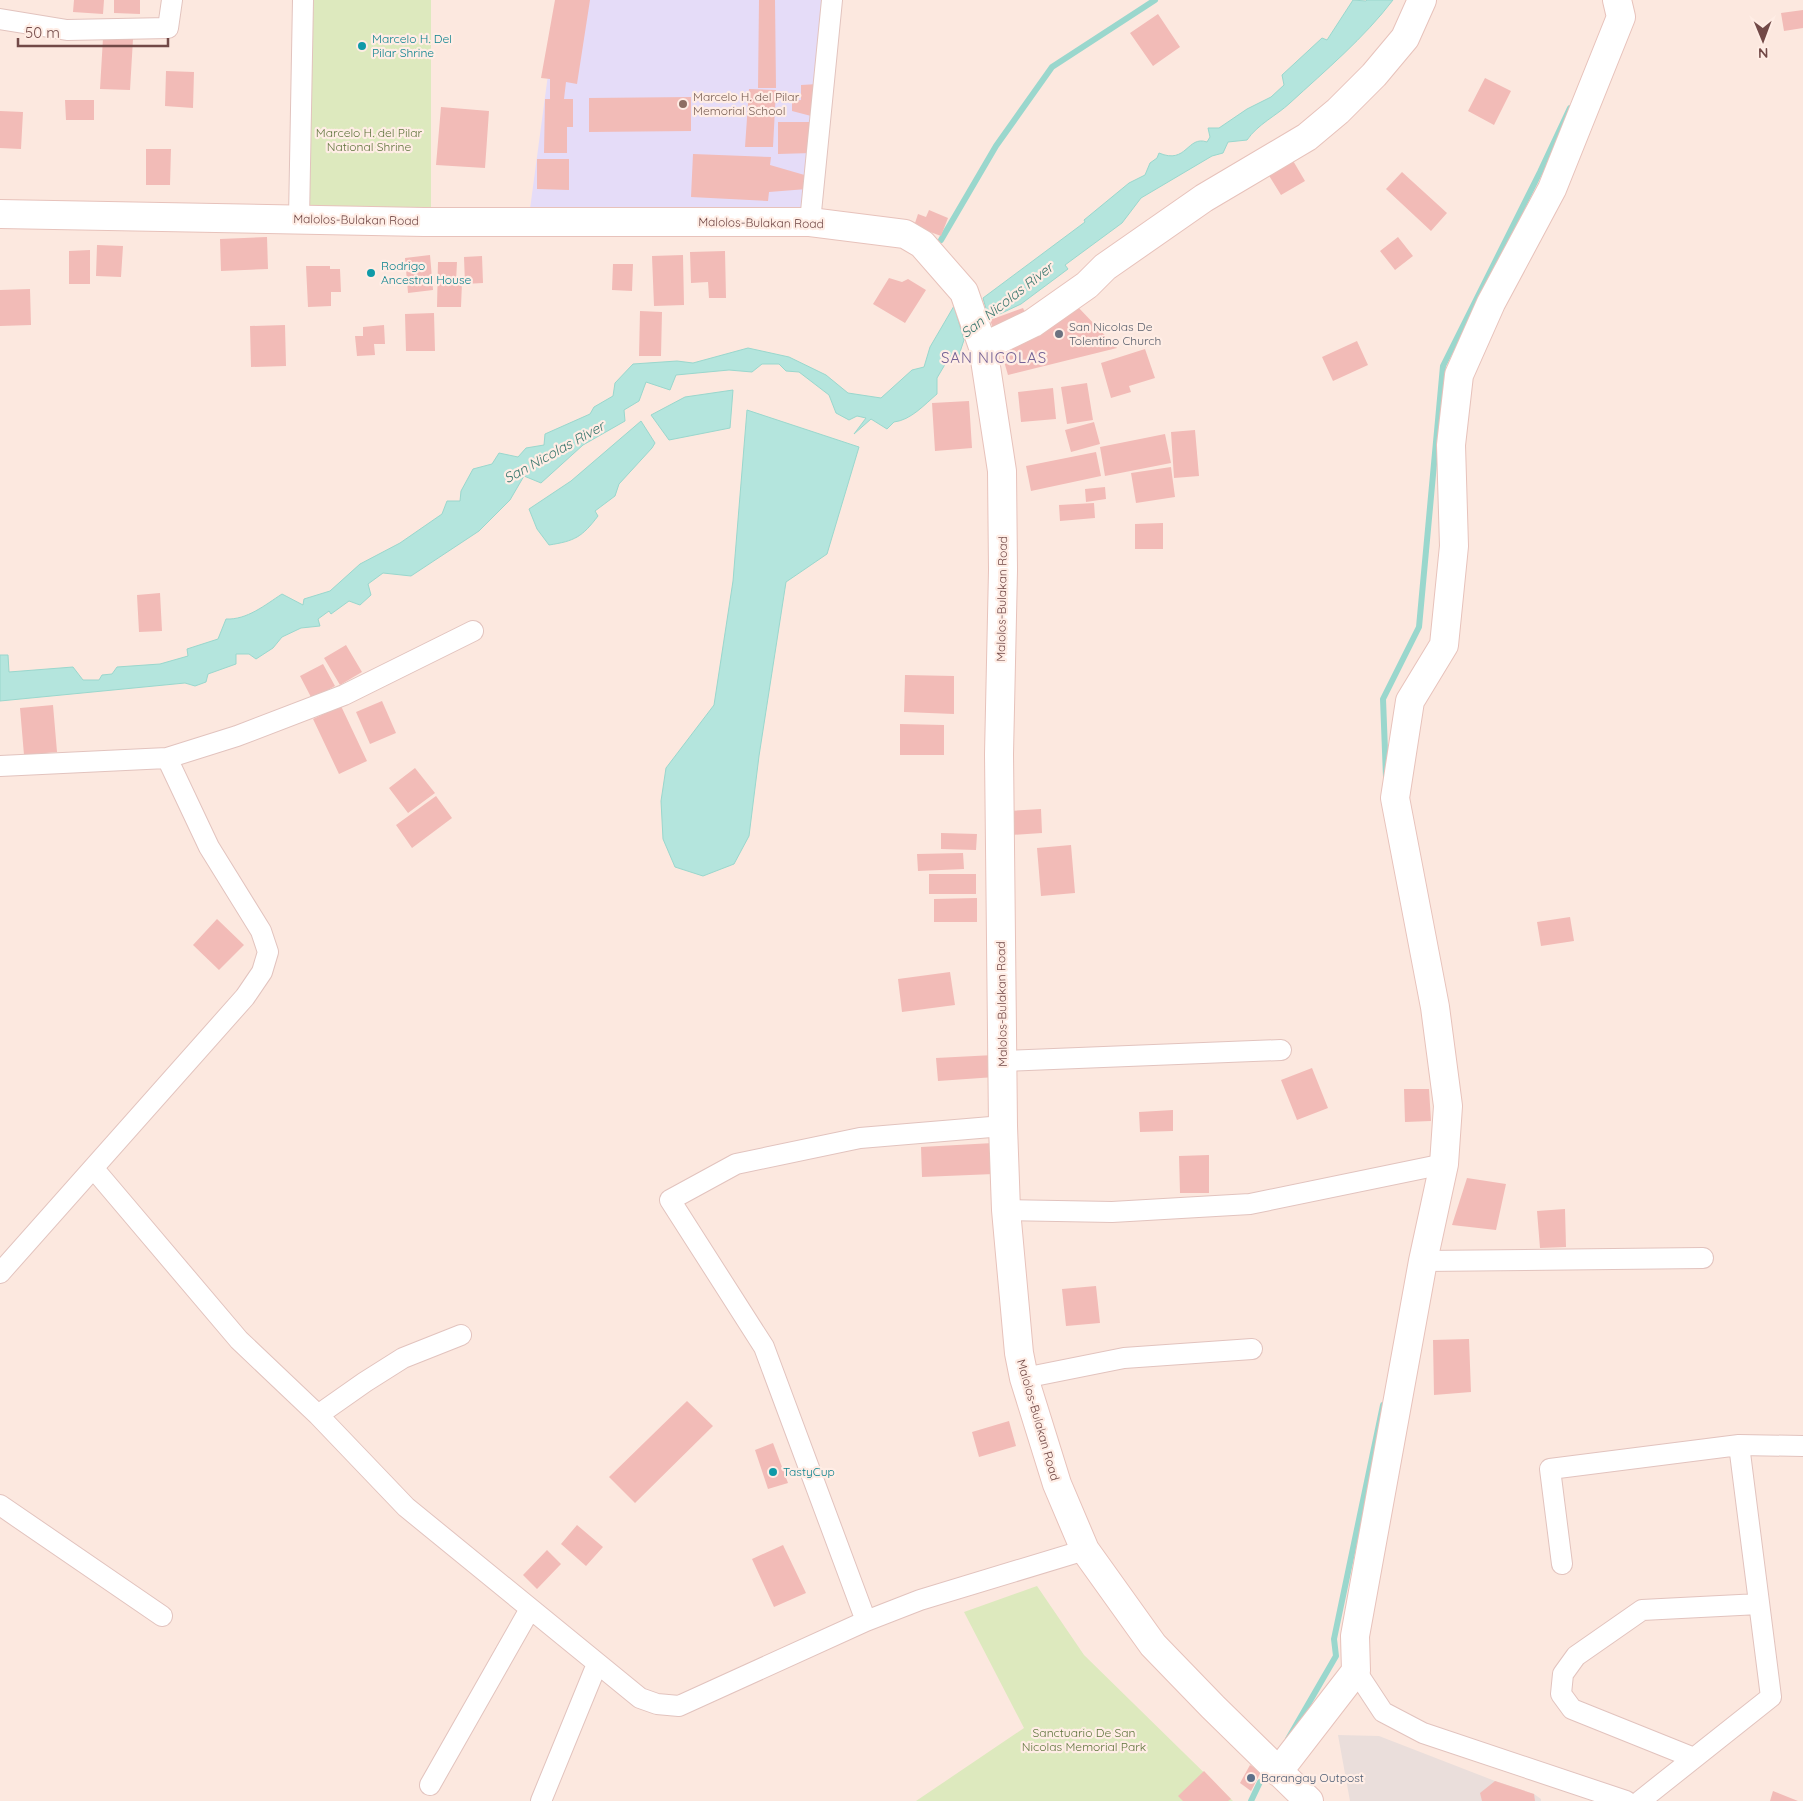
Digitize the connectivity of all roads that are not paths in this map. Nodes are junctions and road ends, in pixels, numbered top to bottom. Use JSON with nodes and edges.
{"nodes":[{"id":1,"x":172,"y":0,"type":"edge"},
{"id":2,"x":303,"y":0,"type":"edge"},
{"id":3,"x":832,"y":0,"type":"edge"},
{"id":4,"x":1422,"y":0,"type":"edge"},
{"id":5,"x":1618,"y":0,"type":"edge"},
{"id":6,"x":0,"y":19,"type":"edge"},
{"id":7,"x":0,"y":214,"type":"edge"},
{"id":8,"x":299,"y":219,"type":"junction"},
{"id":9,"x":810,"y":222,"type":"junction"},
{"id":10,"x":981,"y":340,"type":"junction"},
{"id":11,"x":473,"y":631,"type":"dead end"},
{"id":12,"x":167,"y":758,"type":"junction"},
{"id":13,"x":0,"y":766,"type":"edge"},
{"id":14,"x":1281,"y":1050,"type":"dead end"},
{"id":15,"x":1003,"y":1061,"type":"junction"},
{"id":16,"x":1003,"y":1126,"type":"junction"},
{"id":17,"x":1444,"y":1164,"type":"junction"},
{"id":18,"x":94,"y":1169,"type":"junction"},
{"id":19,"x":1006,"y":1210,"type":"junction"},
{"id":20,"x":1703,"y":1258,"type":"dead end"},
{"id":21,"x":1423,"y":1261,"type":"junction"},
{"id":22,"x":0,"y":1273,"type":"edge"},
{"id":23,"x":461,"y":1335,"type":"dead end"},
{"id":24,"x":1252,"y":1349,"type":"dead end"},
{"id":25,"x":1024,"y":1378,"type":"junction"},
{"id":26,"x":318,"y":1415,"type":"junction"},
{"id":27,"x":1739,"y":1446,"type":"junction"},
{"id":28,"x":1803,"y":1446,"type":"edge"},
{"id":29,"x":0,"y":1505,"type":"edge"},
{"id":30,"x":1085,"y":1550,"type":"junction"},
{"id":31,"x":1562,"y":1564,"type":"dead end"},
{"id":32,"x":1759,"y":1604,"type":"junction"},
{"id":33,"x":530,"y":1609,"type":"junction"},
{"id":34,"x":162,"y":1616,"type":"dead end"},
{"id":35,"x":866,"y":1621,"type":"junction"},
{"id":36,"x":597,"y":1664,"type":"junction"},
{"id":37,"x":1356,"y":1671,"type":"junction"},
{"id":38,"x":1694,"y":1758,"type":"junction"},
{"id":39,"x":1278,"y":1772,"type":"junction"},
{"id":40,"x":430,"y":1785,"type":"dead end"},
{"id":41,"x":541,"y":1801,"type":"edge"},
{"id":42,"x":1309,"y":1801,"type":"edge"},
{"id":43,"x":1626,"y":1801,"type":"edge"},
{"id":44,"x":1640,"y":1801,"type":"edge"}],
"edges":[{"from":1,"to":6,"type":"street"},
{"from":2,"to":8,"type":"street"},
{"from":3,"to":9,"type":"street"},
{"from":4,"to":10,"type":"main road"},
{"from":5,"to":17,"type":"main road"},
{"from":7,"to":8,"type":"main road","name":"Malolos-Bulakan Road"},
{"from":8,"to":9,"type":"main road","name":"Malolos-Bulakan Road"},
{"from":9,"to":10,"type":"main road","name":"Malolos-Bulakan Road"},
{"from":10,"to":15,"type":"main road","name":"Malolos-Bulakan Road"},
{"from":11,"to":12,"type":"street"},
{"from":12,"to":13,"type":"street"},
{"from":12,"to":18,"type":"street"},
{"from":14,"to":15,"type":"street"},
{"from":15,"to":16,"type":"main road","name":"Malolos-Bulakan Road"},
{"from":16,"to":19,"type":"main road","name":"Malolos-Bulakan Road"},
{"from":16,"to":35,"type":"street"},
{"from":17,"to":19,"type":"street"},
{"from":17,"to":21,"type":"main road"},
{"from":18,"to":22,"type":"street"},
{"from":18,"to":26,"type":"street"},
{"from":19,"to":25,"type":"main road","name":"Malolos-Bulakan Road"},
{"from":20,"to":21,"type":"street"},
{"from":21,"to":37,"type":"main road"},
{"from":23,"to":26,"type":"street"},
{"from":24,"to":25,"type":"street"},
{"from":25,"to":30,"type":"main road","name":"Malolos-Bulakan Road"},
{"from":26,"to":33,"type":"street"},
{"from":27,"to":28,"type":"street"},
{"from":27,"to":31,"type":"street"},
{"from":27,"to":32,"type":"street"},
{"from":29,"to":34,"type":"street"},
{"from":30,"to":35,"type":"street"},
{"from":30,"to":39,"type":"main road","name":"Malolos-Bulakan Road"},
{"from":32,"to":38,"type":"street"},
{"from":32,"to":38,"type":"street"},
{"from":33,"to":36,"type":"street"},
{"from":33,"to":40,"type":"street"},
{"from":35,"to":36,"type":"street"},
{"from":36,"to":41,"type":"street"},
{"from":37,"to":39,"type":"main road"},
{"from":37,"to":43,"type":"street"},
{"from":38,"to":44,"type":"street"},
{"from":39,"to":42,"type":"main road","name":"Malolos-Bulakan Road"}]}
